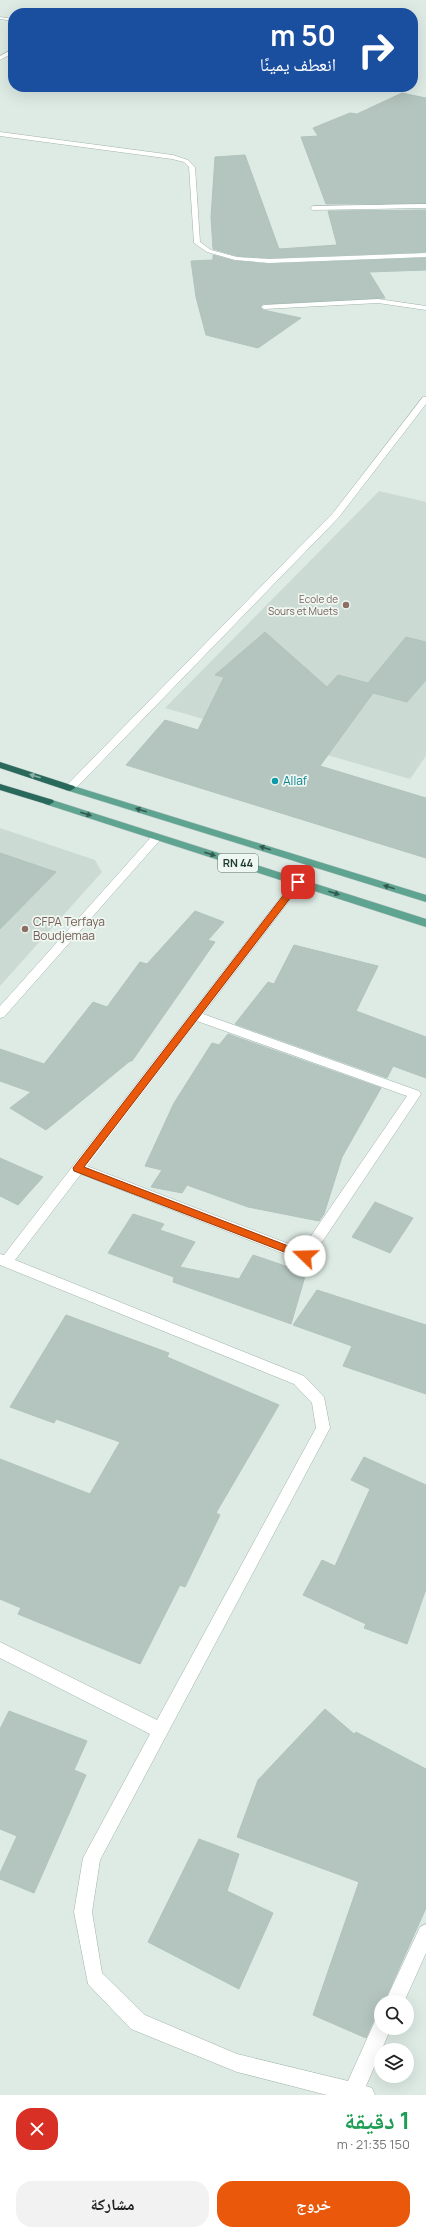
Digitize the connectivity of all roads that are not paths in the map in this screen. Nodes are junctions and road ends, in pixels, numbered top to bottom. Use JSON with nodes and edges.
{"nodes":[{"id":1,"x":0,"y":134,"type":"edge"},
{"id":2,"x":426,"y":206,"type":"edge"},
{"id":3,"x":313,"y":208,"type":"dead end"},
{"id":4,"x":426,"y":255,"type":"edge"},
{"id":5,"x":264,"y":307,"type":"dead end"},
{"id":6,"x":426,"y":308,"type":"edge"},
{"id":7,"x":426,"y":399,"type":"edge"},
{"id":8,"x":0,"y":765,"type":"edge"},
{"id":9,"x":0,"y":787,"type":"edge"},
{"id":10,"x":70,"y":788,"type":"junction"},
{"id":11,"x":49,"y":802,"type":"joint"},
{"id":12,"x":156,"y":837,"type":"junction"},
{"id":13,"x":298,"y":882,"type":"junction"},
{"id":14,"x":426,"y":899,"type":"edge"},
{"id":15,"x":426,"y":923,"type":"edge"},
{"id":16,"x":0,"y":1014,"type":"edge"},
{"id":17,"x":195,"y":1016,"type":"junction"},
{"id":18,"x":78,"y":1168,"type":"junction"},
{"id":19,"x":3,"y":1260,"type":"edge"},
{"id":20,"x":0,"y":1650,"type":"edge"},
{"id":21,"x":161,"y":1730,"type":"junction"},
{"id":22,"x":426,"y":1933,"type":"edge"},
{"id":23,"x":397,"y":1995,"type":"edge"},
{"id":24,"x":380,"y":2035,"type":"edge"},
{"id":25,"x":359,"y":2094,"type":"edge"}],
"edges":[{"from":1,"to":4,"type":"street"},
{"from":2,"to":3,"type":"street"},
{"from":5,"to":6,"type":"street"},
{"from":7,"to":10,"type":"street"},
{"from":10,"to":8,"type":"highway","number":"RN 44","one_way":true},
{"from":9,"to":11,"type":"highway","number":"RN 44"},
{"from":14,"to":10,"type":"main road","number":"RN 44","one_way":true},
{"from":11,"to":12,"type":"main road","number":"RN 44","one_way":true},
{"from":12,"to":13,"type":"main road","number":"RN 44","one_way":true},
{"from":12,"to":16,"type":"street"},
{"from":13,"to":15,"type":"main road","number":"RN 44","one_way":true},
{"from":13,"to":17,"type":"street"},
{"from":17,"to":18,"type":"street"},
{"from":17,"to":18,"type":"street"},
{"from":18,"to":19,"type":"street"},
{"from":19,"to":21,"type":"street"},
{"from":20,"to":21,"type":"street"},
{"from":21,"to":25,"type":"street"},
{"from":22,"to":23,"type":"street"},
{"from":24,"to":25,"type":"street"}]}
